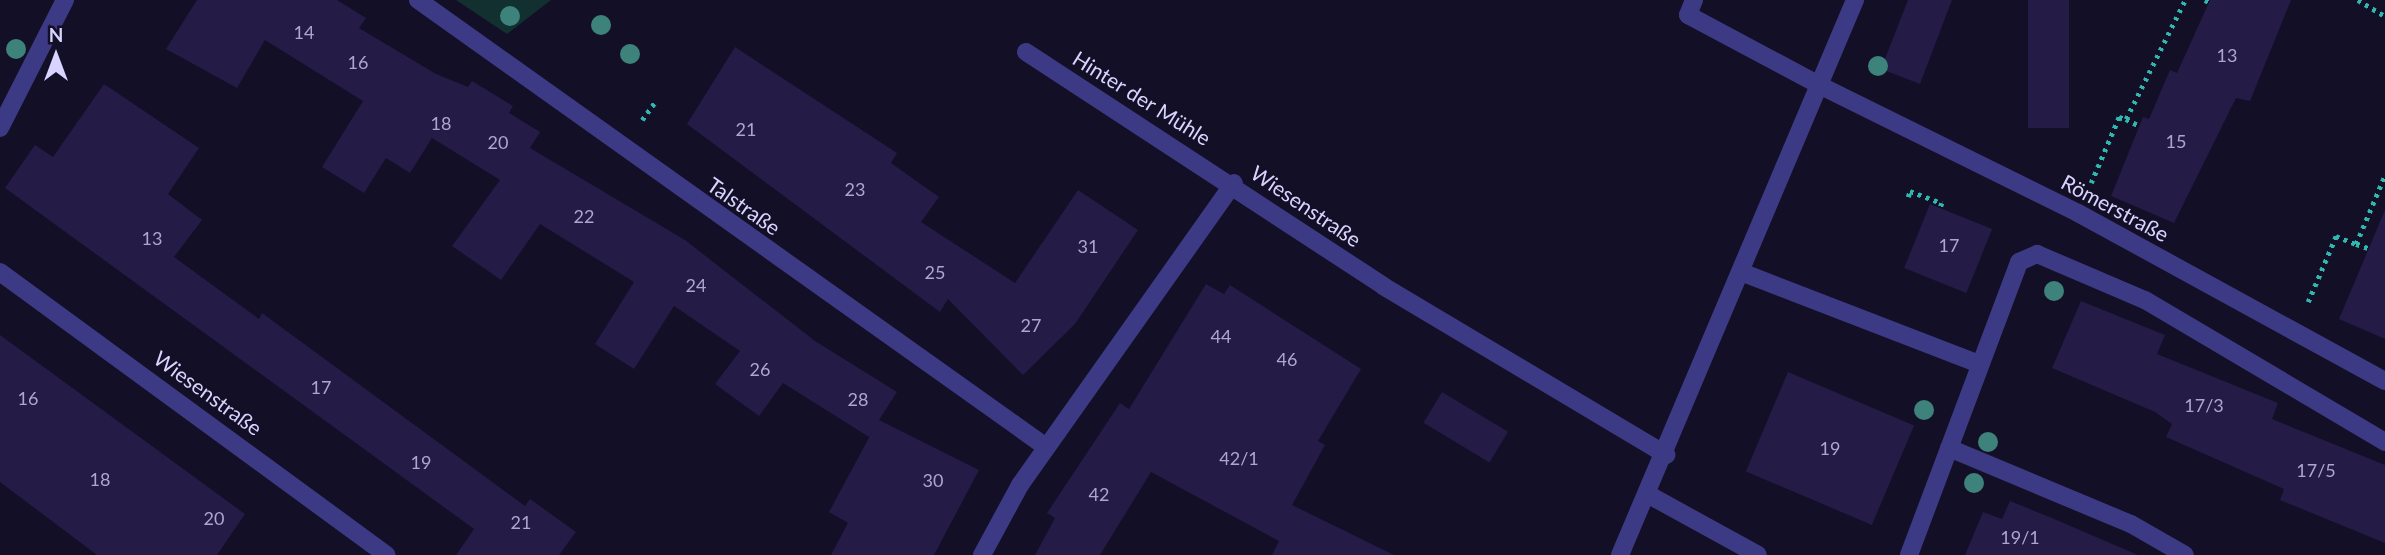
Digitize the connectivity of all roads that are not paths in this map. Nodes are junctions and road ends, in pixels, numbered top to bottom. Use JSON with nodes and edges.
{"nodes":[{"id":1,"x":65,"y":0,"type":"edge"},
{"id":2,"x":418,"y":0,"type":"edge"},
{"id":3,"x":1694,"y":0,"type":"edge"},
{"id":4,"x":1855,"y":0,"type":"edge"},
{"id":5,"x":1026,"y":52,"type":"dead end"},
{"id":6,"x":1819,"y":85,"type":"junction"},
{"id":7,"x":0,"y":128,"type":"edge"},
{"id":8,"x":1234,"y":183,"type":"junction"},
{"id":9,"x":0,"y":272,"type":"edge"},
{"id":10,"x":1741,"y":272,"type":"junction"},
{"id":11,"x":1979,"y":365,"type":"junction"},
{"id":12,"x":2385,"y":381,"type":"edge"},
{"id":13,"x":2385,"y":442,"type":"edge"},
{"id":14,"x":1046,"y":447,"type":"junction"},
{"id":15,"x":1948,"y":448,"type":"junction"},
{"id":16,"x":1665,"y":455,"type":"junction"},
{"id":17,"x":1649,"y":495,"type":"junction"},
{"id":18,"x":386,"y":555,"type":"edge"},
{"id":19,"x":982,"y":555,"type":"edge"},
{"id":20,"x":1620,"y":555,"type":"edge"},
{"id":21,"x":1758,"y":555,"type":"edge"},
{"id":22,"x":1909,"y":555,"type":"edge"},
{"id":23,"x":2185,"y":555,"type":"edge"}],
"edges":[{"from":1,"to":7,"type":"street"},
{"from":2,"to":14,"type":"street","name":"Talstraße"},
{"from":3,"to":6,"type":"street","name":"Römerstraße"},
{"from":4,"to":6,"type":"street"},
{"from":5,"to":8,"type":"street","name":"Hinter der Mühle"},
{"from":6,"to":10,"type":"street"},
{"from":6,"to":12,"type":"street","name":"Römerstraße"},
{"from":8,"to":14,"type":"street","name":"Wiesenstraße"},
{"from":8,"to":16,"type":"street","name":"Wiesenstraße"},
{"from":9,"to":18,"type":"street","name":"Wiesenstraße"},
{"from":10,"to":11,"type":"street"},
{"from":10,"to":16,"type":"street"},
{"from":11,"to":13,"type":"street"},
{"from":11,"to":15,"type":"street"},
{"from":14,"to":19,"type":"street","name":"Wiesenstraße"},
{"from":15,"to":22,"type":"street"},
{"from":15,"to":23,"type":"street"},
{"from":16,"to":17,"type":"street"},
{"from":17,"to":20,"type":"street"},
{"from":17,"to":21,"type":"street"}]}
